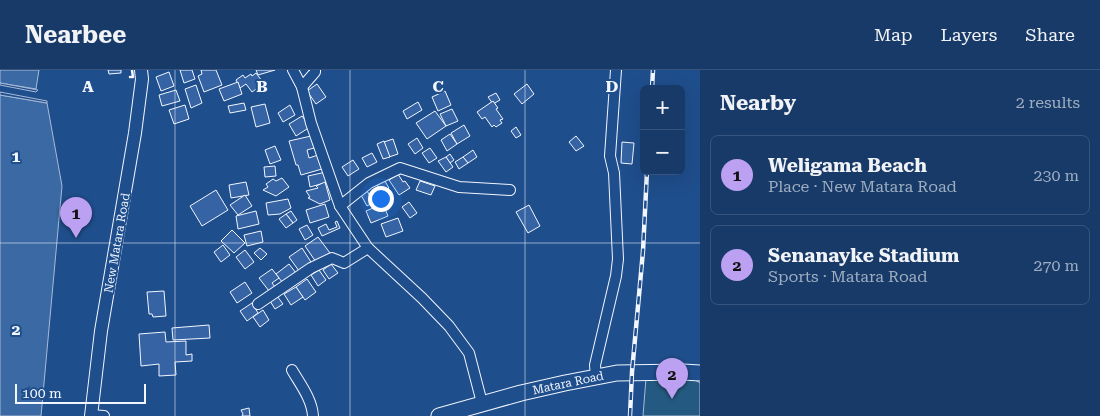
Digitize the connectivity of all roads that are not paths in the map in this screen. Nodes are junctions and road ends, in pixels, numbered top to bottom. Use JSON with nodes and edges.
{"nodes":[{"id":1,"x":142,"y":70,"type":"edge"},
{"id":2,"x":293,"y":70,"type":"edge"},
{"id":3,"x":315,"y":70,"type":"edge"},
{"id":4,"x":616,"y":70,"type":"edge"},
{"id":5,"x":302,"y":87,"type":"junction"},
{"id":6,"x":510,"y":190,"type":"dead end"},
{"id":7,"x":340,"y":206,"type":"junction"},
{"id":8,"x":368,"y":248,"type":"junction"},
{"id":9,"x":258,"y":304,"type":"dead end"},
{"id":10,"x":292,"y":370,"type":"dead end"},
{"id":11,"x":700,"y":373,"type":"edge"},
{"id":12,"x":596,"y":377,"type":"junction"},
{"id":13,"x":482,"y":404,"type":"junction"},
{"id":14,"x":95,"y":416,"type":"edge"},
{"id":15,"x":312,"y":416,"type":"edge"},
{"id":16,"x":439,"y":416,"type":"edge"}],
"edges":[{"from":1,"to":14,"type":"main road","name":"New Matara Road"},
{"from":2,"to":5,"type":"street"},
{"from":3,"to":5,"type":"street"},
{"from":4,"to":12,"type":"street"},
{"from":5,"to":7,"type":"street"},
{"from":6,"to":7,"type":"street"},
{"from":7,"to":8,"type":"street"},
{"from":8,"to":9,"type":"street"},
{"from":8,"to":13,"type":"street"},
{"from":10,"to":15,"type":"street"},
{"from":11,"to":12,"type":"highway","name":"Matara Road"},
{"from":12,"to":13,"type":"highway","name":"Matara Road"},
{"from":13,"to":16,"type":"highway","name":"Matara Road"}]}
